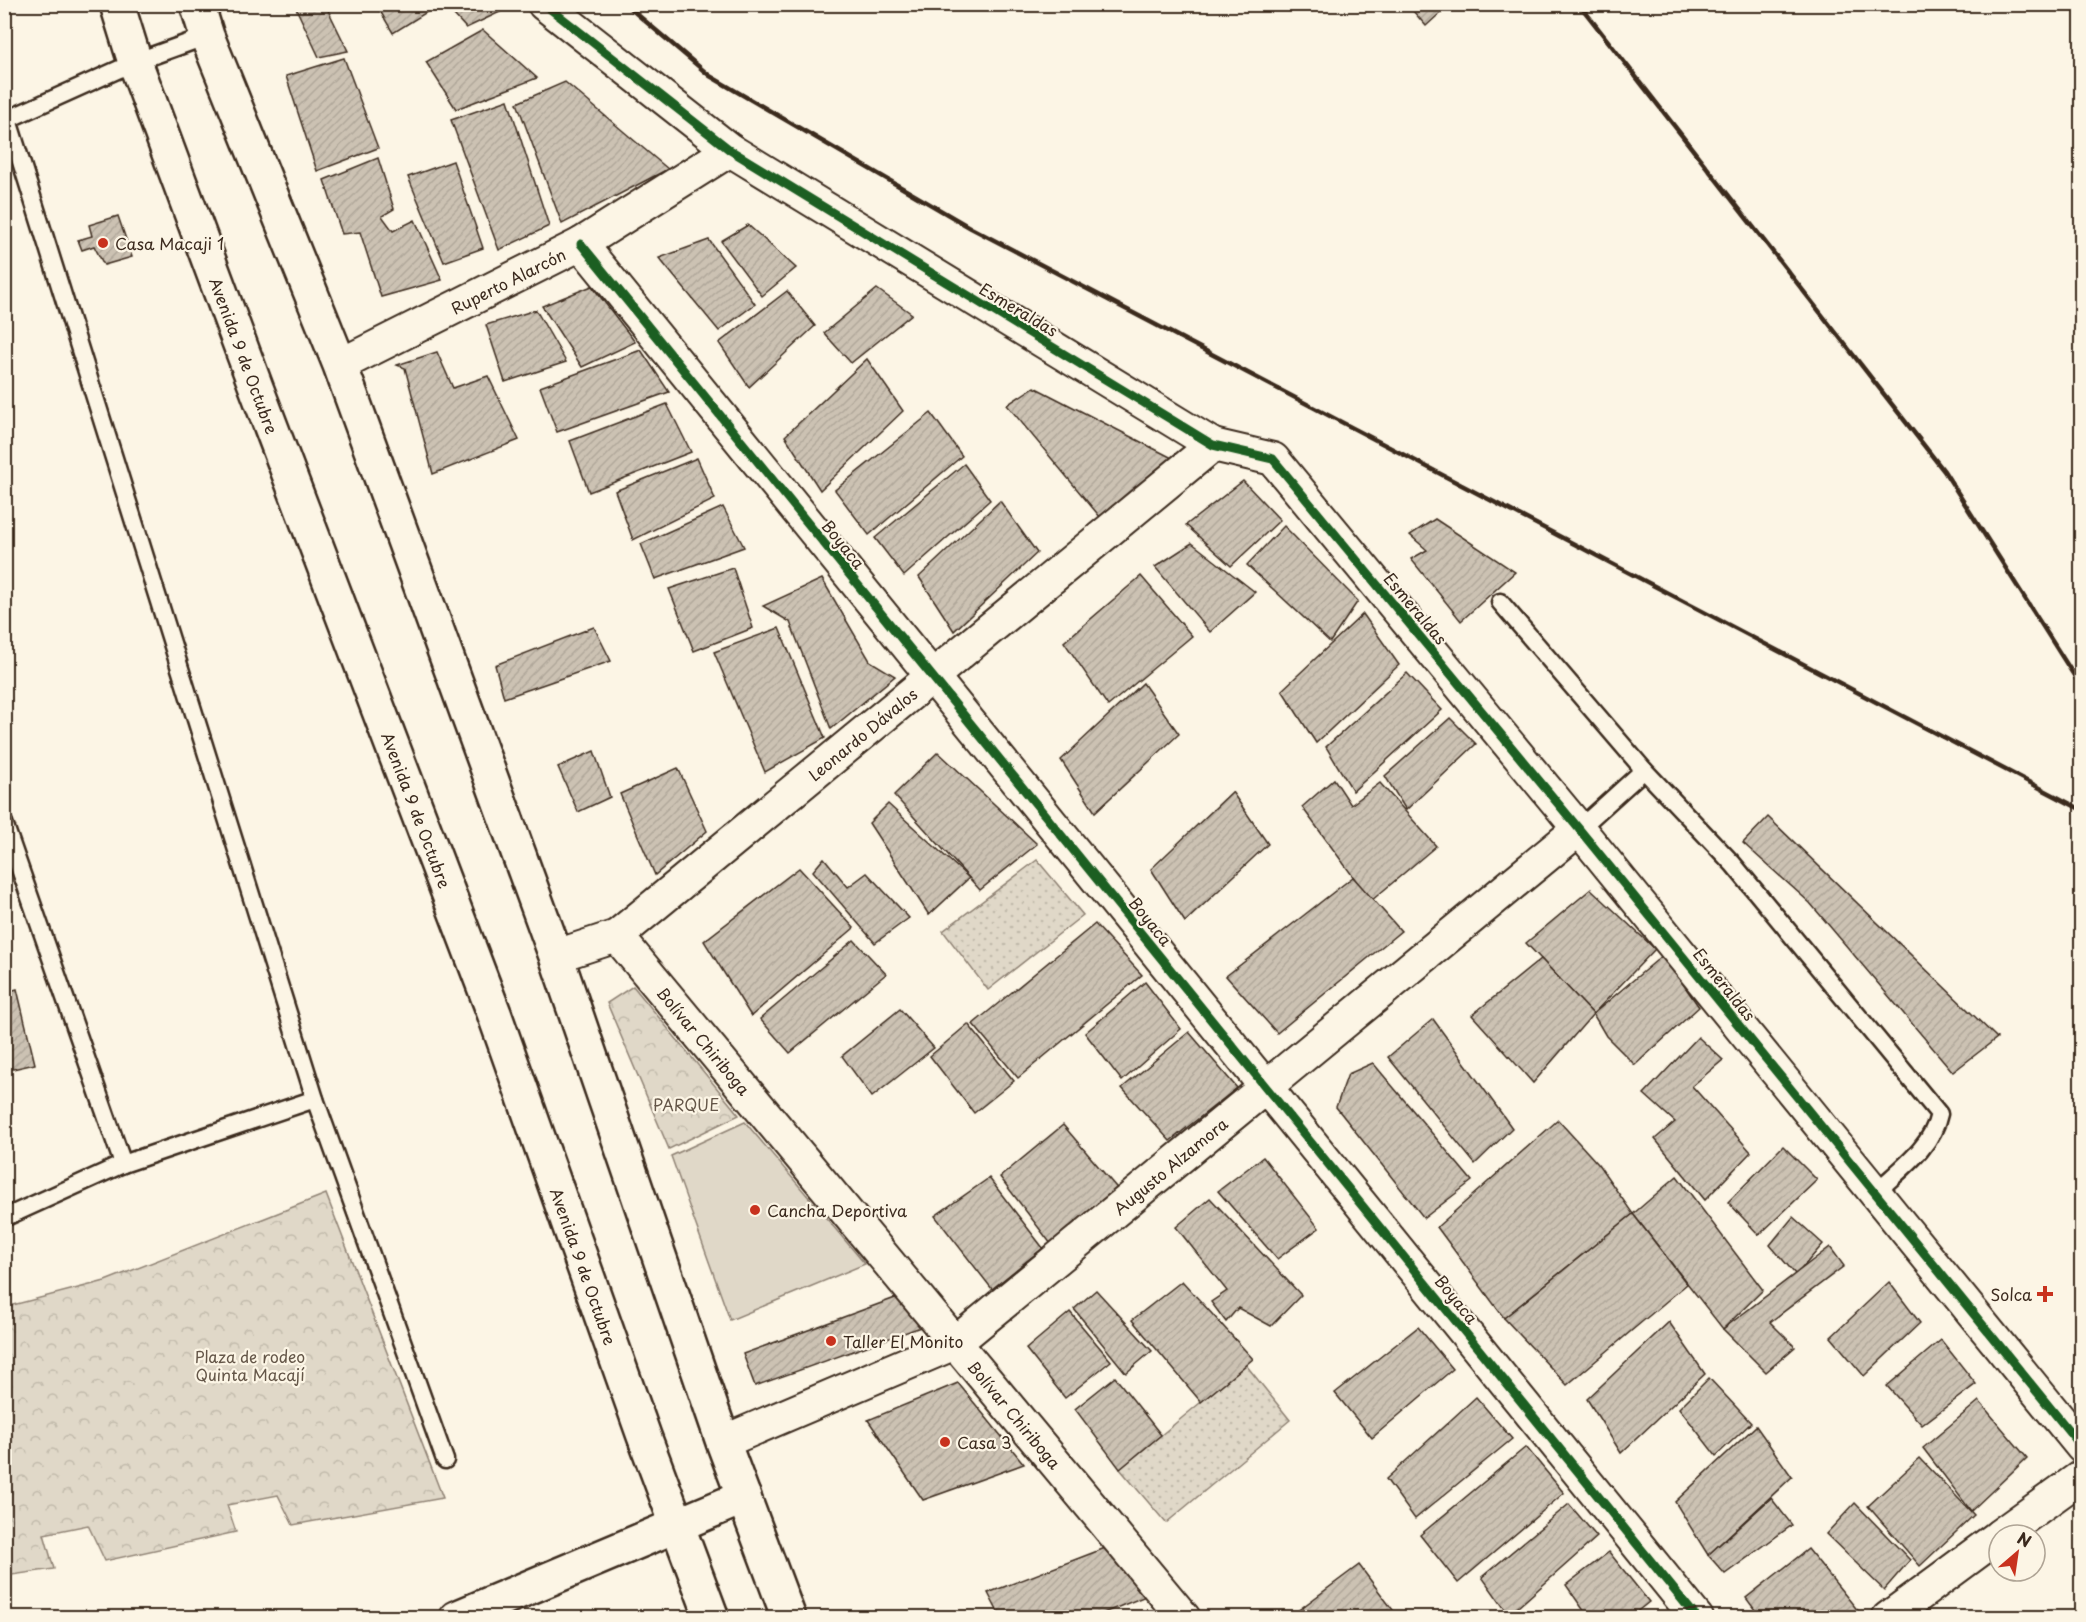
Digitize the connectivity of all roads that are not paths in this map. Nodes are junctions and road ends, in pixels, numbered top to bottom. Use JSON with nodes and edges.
{"nodes":[{"id":1,"x":117,"y":4,"type":"edge"},
{"id":2,"x":197,"y":4,"type":"edge"},
{"id":3,"x":543,"y":4,"type":"edge"},
{"id":4,"x":207,"y":36,"type":"junction"},
{"id":5,"x":135,"y":62,"type":"junction"},
{"id":6,"x":6,"y":120,"type":"edge"},
{"id":7,"x":730,"y":150,"type":"junction"},
{"id":8,"x":581,"y":244,"type":"junction"},
{"id":9,"x":340,"y":365,"type":"junction"},
{"id":10,"x":1213,"y":445,"type":"junction"},
{"id":11,"x":1500,"y":602,"type":"dead end"},
{"id":12,"x":932,"y":675,"type":"junction"},
{"id":13,"x":1644,"y":770,"type":"junction"},
{"id":14,"x":4,"y":823,"type":"edge"},
{"id":15,"x":1579,"y":829,"type":"junction"},
{"id":16,"x":617,"y":936,"type":"junction"},
{"id":17,"x":556,"y":956,"type":"junction"},
{"id":18,"x":1265,"y":1086,"type":"junction"},
{"id":19,"x":315,"y":1099,"type":"junction"},
{"id":20,"x":123,"y":1164,"type":"junction"},
{"id":21,"x":1875,"y":1193,"type":"junction"},
{"id":22,"x":4,"y":1218,"type":"edge"},
{"id":23,"x":955,"y":1344,"type":"junction"},
{"id":24,"x":723,"y":1442,"type":"junction"},
{"id":25,"x":2082,"y":1447,"type":"edge"},
{"id":26,"x":445,"y":1460,"type":"dead end"},
{"id":27,"x":2082,"y":1476,"type":"edge"},
{"id":28,"x":744,"y":1497,"type":"junction"},
{"id":29,"x":2017,"y":1523,"type":"edge"},
{"id":30,"x":677,"y":1524,"type":"junction"},
{"id":31,"x":1987,"y":1545,"type":"edge"},
{"id":32,"x":456,"y":1617,"type":"edge"},
{"id":33,"x":712,"y":1617,"type":"edge"},
{"id":34,"x":789,"y":1617,"type":"edge"},
{"id":35,"x":1184,"y":1617,"type":"edge"},
{"id":36,"x":1697,"y":1617,"type":"edge"},
{"id":37,"x":1888,"y":1617,"type":"edge"}],
"edges":[{"from":1,"to":5,"type":"main road","name":"Avenida 9 de Octubre"},
{"from":2,"to":4,"type":"main road"},
{"from":3,"to":7,"type":"street","name":"Esmeraldas"},
{"from":4,"to":5,"type":"lane"},
{"from":4,"to":9,"type":"main road"},
{"from":5,"to":6,"type":"lane"},
{"from":5,"to":30,"type":"main road","name":"Avenida 9 de Octubre"},
{"from":6,"to":19,"type":"lane"},
{"from":7,"to":8,"type":"street","name":"Ruperto Alarcón"},
{"from":7,"to":10,"type":"street","name":"Esmeraldas"},
{"from":8,"to":9,"type":"street","name":"Ruperto Alarcón"},
{"from":8,"to":12,"type":"street","name":"Boyaca"},
{"from":9,"to":17,"type":"main road"},
{"from":10,"to":12,"type":"street","name":"Leonardo Dávalos"},
{"from":10,"to":15,"type":"street","name":"Esmeraldas"},
{"from":11,"to":13,"type":"lane"},
{"from":12,"to":16,"type":"street","name":"Leonardo Dávalos"},
{"from":12,"to":18,"type":"street","name":"Boyaca"},
{"from":13,"to":15,"type":"lane"},
{"from":13,"to":21,"type":"lane"},
{"from":14,"to":20,"type":"lane"},
{"from":15,"to":18,"type":"street","name":"Augusto Alzamora"},
{"from":15,"to":21,"type":"street","name":"Esmeraldas"},
{"from":16,"to":17,"type":"street","name":"Leonardo Dávalos"},
{"from":16,"to":23,"type":"street","name":"Bolívar Chiriboga"},
{"from":17,"to":24,"type":"main road"},
{"from":18,"to":23,"type":"street","name":"Augusto Alzamora"},
{"from":18,"to":36,"type":"street","name":"Boyaca"},
{"from":19,"to":20,"type":"lane"},
{"from":19,"to":26,"type":"lane"},
{"from":20,"to":22,"type":"lane"},
{"from":21,"to":25,"type":"street","name":"Esmeraldas"},
{"from":23,"to":24,"type":"street","name":"Augusto Alzamora"},
{"from":23,"to":35,"type":"street","name":"Bolívar Chiriboga"},
{"from":24,"to":28,"type":"main road"},
{"from":27,"to":29,"type":"street"},
{"from":28,"to":30,"type":"main road"},
{"from":28,"to":34,"type":"main road"},
{"from":30,"to":32,"type":"main road"},
{"from":30,"to":33,"type":"main road","name":"Avenida 9 de Octubre"},
{"from":31,"to":37,"type":"street"}]}
